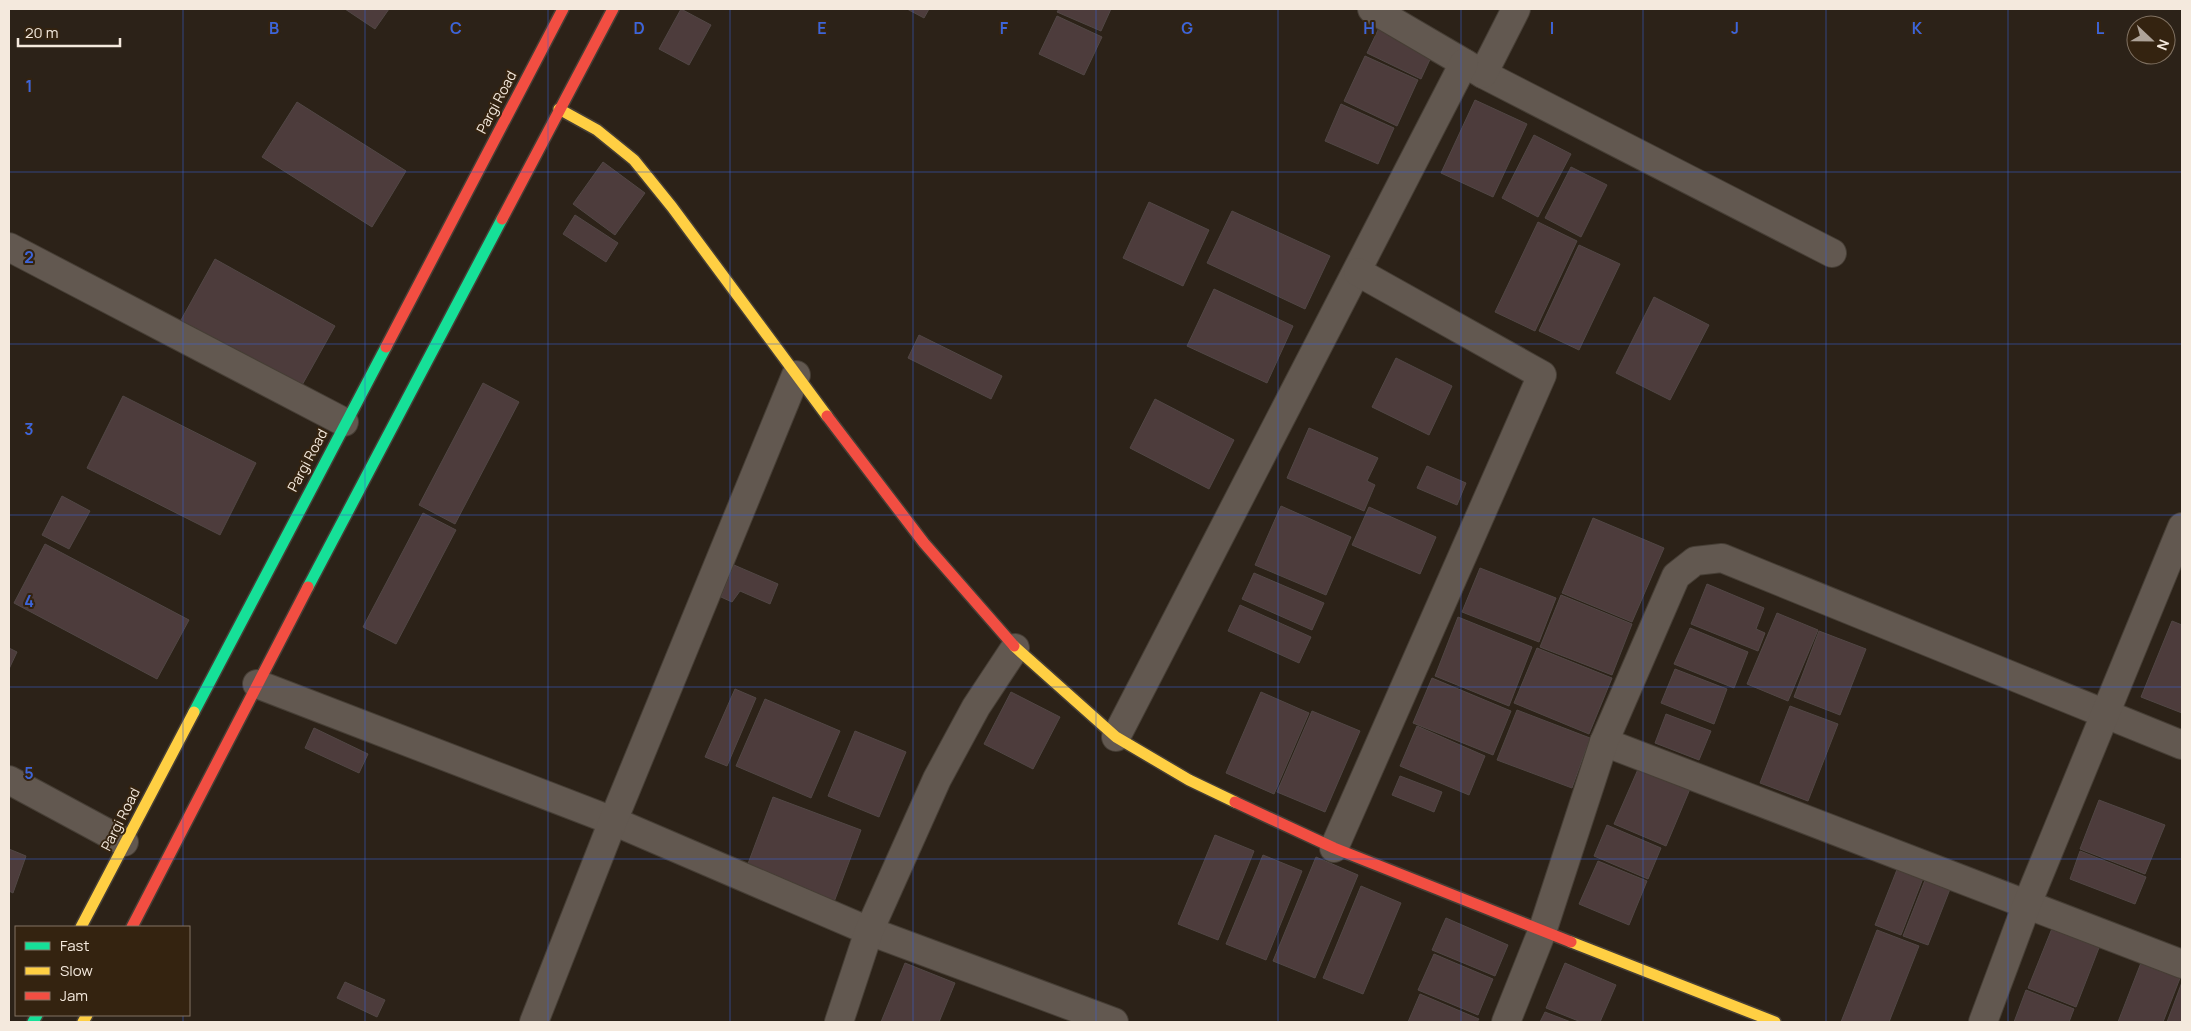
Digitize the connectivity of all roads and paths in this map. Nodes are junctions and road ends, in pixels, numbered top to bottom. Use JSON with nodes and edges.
{"nodes":[{"id":1,"x":563,"y":9,"type":"edge"},
{"id":2,"x":613,"y":9,"type":"edge"},
{"id":3,"x":1372,"y":9,"type":"edge"},
{"id":4,"x":1516,"y":9,"type":"edge"},
{"id":5,"x":1474,"y":69,"type":"junction"},
{"id":6,"x":559,"y":109,"type":"junction"},
{"id":7,"x":9,"y":247,"type":"edge"},
{"id":8,"x":1832,"y":253,"type":"dead end"},
{"id":9,"x":1358,"y":272,"type":"junction"},
{"id":10,"x":796,"y":375,"type":"junction"},
{"id":11,"x":344,"y":422,"type":"junction"},
{"id":12,"x":2182,"y":527,"type":"edge"},
{"id":13,"x":1015,"y":648,"type":"junction"},
{"id":14,"x":257,"y":684,"type":"junction"},
{"id":15,"x":2104,"y":713,"type":"junction"},
{"id":16,"x":1116,"y":737,"type":"junction"},
{"id":17,"x":1604,"y":742,"type":"junction"},
{"id":18,"x":2182,"y":745,"type":"edge"},
{"id":19,"x":9,"y":780,"type":"edge"},
{"id":20,"x":612,"y":822,"type":"junction"},
{"id":21,"x":124,"y":842,"type":"junction"},
{"id":22,"x":1334,"y":848,"type":"junction"},
{"id":23,"x":2027,"y":904,"type":"junction"},
{"id":24,"x":82,"y":926,"type":"edge"},
{"id":25,"x":133,"y":926,"type":"edge"},
{"id":26,"x":1543,"y":929,"type":"junction"},
{"id":27,"x":869,"y":931,"type":"junction"},
{"id":28,"x":2182,"y":964,"type":"edge"},
{"id":29,"x":534,"y":1022,"type":"edge"},
{"id":30,"x":839,"y":1022,"type":"edge"},
{"id":31,"x":1114,"y":1022,"type":"edge"},
{"id":32,"x":1506,"y":1022,"type":"edge"},
{"id":33,"x":1775,"y":1022,"type":"edge"},
{"id":34,"x":1983,"y":1022,"type":"edge"}],
"edges":[{"from":1,"to":11,"type":"main road","name":"Pargi Road"},
{"from":2,"to":6,"type":"main road"},
{"from":3,"to":5,"type":"street"},
{"from":4,"to":5,"type":"street"},
{"from":5,"to":8,"type":"street"},
{"from":5,"to":9,"type":"street"},
{"from":6,"to":10,"type":"main road"},
{"from":6,"to":14,"type":"main road"},
{"from":7,"to":11,"type":"street"},
{"from":9,"to":16,"type":"street"},
{"from":9,"to":22,"type":"street"},
{"from":10,"to":13,"type":"main road"},
{"from":10,"to":20,"type":"street"},
{"from":11,"to":21,"type":"main road","name":"Pargi Road"},
{"from":12,"to":15,"type":"street"},
{"from":13,"to":16,"type":"main road"},
{"from":13,"to":27,"type":"street"},
{"from":14,"to":20,"type":"street"},
{"from":14,"to":25,"type":"main road"},
{"from":15,"to":17,"type":"street"},
{"from":15,"to":18,"type":"street"},
{"from":15,"to":23,"type":"street"},
{"from":16,"to":22,"type":"main road"},
{"from":17,"to":23,"type":"street"},
{"from":17,"to":26,"type":"street"},
{"from":19,"to":21,"type":"street"},
{"from":20,"to":27,"type":"street"},
{"from":20,"to":29,"type":"street"},
{"from":21,"to":24,"type":"main road","name":"Pargi Road"},
{"from":22,"to":26,"type":"main road"},
{"from":23,"to":28,"type":"street"},
{"from":23,"to":34,"type":"street"},
{"from":26,"to":32,"type":"street"},
{"from":26,"to":33,"type":"main road"},
{"from":27,"to":30,"type":"street"},
{"from":27,"to":31,"type":"street"}]}
